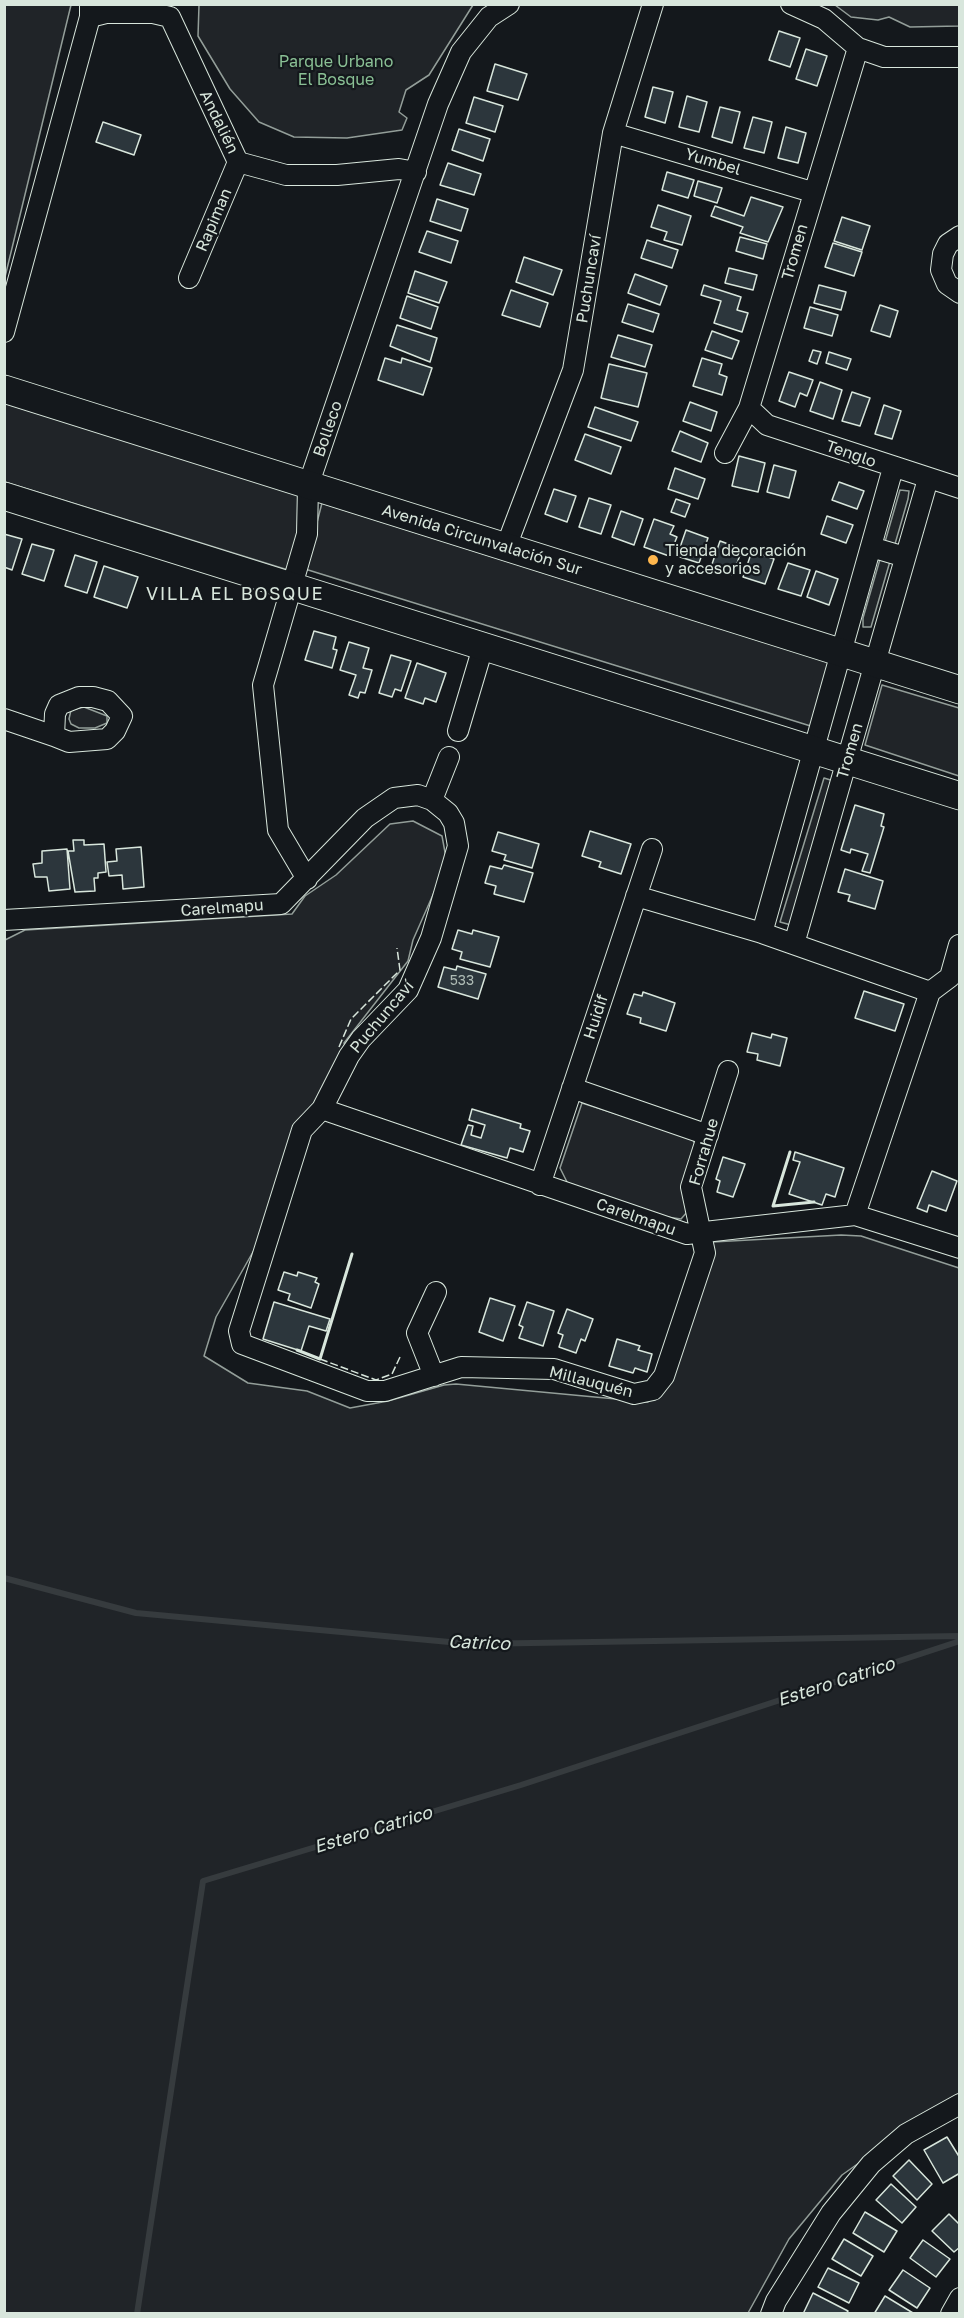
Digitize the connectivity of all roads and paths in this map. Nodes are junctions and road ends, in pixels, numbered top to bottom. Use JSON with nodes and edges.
{"nodes":[{"id":1,"x":509,"y":4,"type":"edge"},
{"id":2,"x":653,"y":4,"type":"edge"},
{"id":3,"x":791,"y":4,"type":"edge"},
{"id":4,"x":90,"y":11,"type":"edge"},
{"id":5,"x":175,"y":11,"type":"edge"},
{"id":6,"x":858,"y":48,"type":"junction"},
{"id":7,"x":960,"y":57,"type":"edge"},
{"id":8,"x":613,"y":133,"type":"junction"},
{"id":9,"x":238,"y":162,"type":"junction"},
{"id":10,"x":416,"y":172,"type":"junction"},
{"id":11,"x":812,"y":192,"type":"junction"},
{"id":12,"x":960,"y":236,"type":"edge"},
{"id":13,"x":189,"y":278,"type":"dead end"},
{"id":14,"x":960,"y":293,"type":"edge"},
{"id":15,"x":4,"y":332,"type":"edge"},
{"id":16,"x":4,"y":389,"type":"edge"},
{"id":17,"x":749,"y":408,"type":"junction"},
{"id":18,"x":725,"y":453,"type":"dead end"},
{"id":19,"x":893,"y":468,"type":"junction"},
{"id":20,"x":928,"y":479,"type":"junction"},
{"id":21,"x":308,"y":486,"type":"junction"},
{"id":22,"x":960,"y":488,"type":"edge"},
{"id":23,"x":4,"y":496,"type":"edge"},
{"id":24,"x":506,"y":547,"type":"junction"},
{"id":25,"x":871,"y":547,"type":"junction"},
{"id":26,"x":905,"y":557,"type":"junction"},
{"id":27,"x":292,"y":586,"type":"junction"},
{"id":28,"x":483,"y":647,"type":"junction"},
{"id":29,"x":841,"y":653,"type":"junction"},
{"id":30,"x":874,"y":664,"type":"junction"},
{"id":31,"x":960,"y":690,"type":"edge"},
{"id":32,"x":4,"y":719,"type":"edge"},
{"id":33,"x":458,"y":731,"type":"dead end"},
{"id":34,"x":54,"y":736,"type":"dead end"},
{"id":35,"x":814,"y":750,"type":"junction"},
{"id":36,"x":449,"y":757,"type":"dead end"},
{"id":37,"x":847,"y":760,"type":"junction"},
{"id":38,"x":960,"y":796,"type":"edge"},
{"id":39,"x":432,"y":800,"type":"junction"},
{"id":40,"x":652,"y":849,"type":"dead end"},
{"id":41,"x":307,"y":879,"type":"junction"},
{"id":42,"x":636,"y":896,"type":"junction"},
{"id":43,"x":4,"y":920,"type":"edge"},
{"id":44,"x":762,"y":933,"type":"junction"},
{"id":45,"x":794,"y":944,"type":"junction"},
{"id":46,"x":958,"y":945,"type":"edge"},
{"id":47,"x":930,"y":993,"type":"junction"},
{"id":48,"x":728,"y":1071,"type":"dead end"},
{"id":49,"x":572,"y":1088,"type":"junction"},
{"id":50,"x":322,"y":1109,"type":"junction"},
{"id":51,"x":708,"y":1135,"type":"junction"},
{"id":52,"x":540,"y":1185,"type":"junction"},
{"id":53,"x":855,"y":1215,"type":"junction"},
{"id":54,"x":702,"y":1233,"type":"junction"},
{"id":55,"x":960,"y":1248,"type":"edge"},
{"id":56,"x":436,"y":1292,"type":"dead end"},
{"id":57,"x":242,"y":1344,"type":"joint"},
{"id":58,"x":434,"y":1376,"type":"junction"},
{"id":59,"x":960,"y":2104,"type":"edge"},
{"id":60,"x":960,"y":2298,"type":"edge"},
{"id":61,"x":771,"y":2313,"type":"edge"},
{"id":62,"x":951,"y":2313,"type":"edge"}],
"edges":[{"from":1,"to":10,"type":"street","name":"Bolleco"},
{"from":2,"to":8,"type":"street","name":"Puchuncaví"},
{"from":3,"to":6,"type":"street"},
{"from":4,"to":5,"type":"street","name":"Andalién"},
{"from":4,"to":15,"type":"street","name":"Andalién"},
{"from":5,"to":9,"type":"street","name":"Andalién"},
{"from":6,"to":7,"type":"street"},
{"from":6,"to":11,"type":"street","name":"Tromen"},
{"from":8,"to":11,"type":"street","name":"Yumbel"},
{"from":8,"to":24,"type":"street","name":"Puchuncaví"},
{"from":9,"to":10,"type":"street","name":"Andalién"},
{"from":9,"to":13,"type":"street","name":"Rapiman"},
{"from":10,"to":21,"type":"street","name":"Bolleco"},
{"from":11,"to":17,"type":"street","name":"Tromen"},
{"from":12,"to":14,"type":"street"},
{"from":16,"to":21,"type":"main road","name":"Avenida Circunvalación Sur"},
{"from":17,"to":18,"type":"street","name":"Tromen"},
{"from":17,"to":19,"type":"street","name":"Tenglo"},
{"from":19,"to":20,"type":"street","name":"Tenglo"},
{"from":19,"to":25,"type":"street"},
{"from":20,"to":22,"type":"street","name":"Tenglo"},
{"from":20,"to":26,"type":"street","name":"Tromen"},
{"from":21,"to":24,"type":"main road","name":"Avenida Circunvalación Sur"},
{"from":21,"to":27,"type":"street","name":"Bolleco"},
{"from":23,"to":27,"type":"main road"},
{"from":24,"to":29,"type":"main road","name":"Avenida Circunvalación Sur"},
{"from":25,"to":26,"type":"street"},
{"from":25,"to":29,"type":"street"},
{"from":26,"to":30,"type":"street","name":"Tromen"},
{"from":27,"to":28,"type":"main road"},
{"from":27,"to":41,"type":"street","name":"Bolleco"},
{"from":28,"to":33,"type":"street"},
{"from":28,"to":35,"type":"main road"},
{"from":29,"to":30,"type":"main road","name":"Avenida Circunvalación Sur"},
{"from":29,"to":35,"type":"street"},
{"from":30,"to":31,"type":"main road","name":"Avenida Circunvalación Sur"},
{"from":30,"to":37,"type":"street","name":"Tromen"},
{"from":32,"to":34,"type":"street"},
{"from":35,"to":37,"type":"main road"},
{"from":35,"to":44,"type":"street"},
{"from":36,"to":39,"type":"street"},
{"from":37,"to":38,"type":"main road"},
{"from":37,"to":45,"type":"street","name":"Tromen"},
{"from":39,"to":41,"type":"street","name":"Carelmapu"},
{"from":39,"to":50,"type":"street","name":"Puchuncaví"},
{"from":40,"to":42,"type":"street","name":"Huidif"},
{"from":41,"to":43,"type":"street","name":"Carelmapu"},
{"from":42,"to":44,"type":"street"},
{"from":42,"to":49,"type":"street","name":"Huidif"},
{"from":44,"to":45,"type":"street"},
{"from":45,"to":47,"type":"street"},
{"from":46,"to":47,"type":"street"},
{"from":47,"to":53,"type":"street"},
{"from":48,"to":51,"type":"street","name":"Forrahue"},
{"from":49,"to":51,"type":"street"},
{"from":49,"to":52,"type":"street","name":"Huidif"},
{"from":50,"to":52,"type":"street","name":"Carelmapu"},
{"from":50,"to":57,"type":"street","name":"Puchuncaví"},
{"from":51,"to":54,"type":"street","name":"Forrahue"},
{"from":52,"to":54,"type":"street","name":"Carelmapu"},
{"from":53,"to":54,"type":"street","name":"Carelmapu"},
{"from":53,"to":55,"type":"street","name":"Carelmapu"},
{"from":54,"to":58,"type":"street","name":"Millauquén"},
{"from":56,"to":58,"type":"street"},
{"from":57,"to":58,"type":"street","name":"Millauquén"},
{"from":59,"to":61,"type":"street"},
{"from":60,"to":62,"type":"street"}]}
